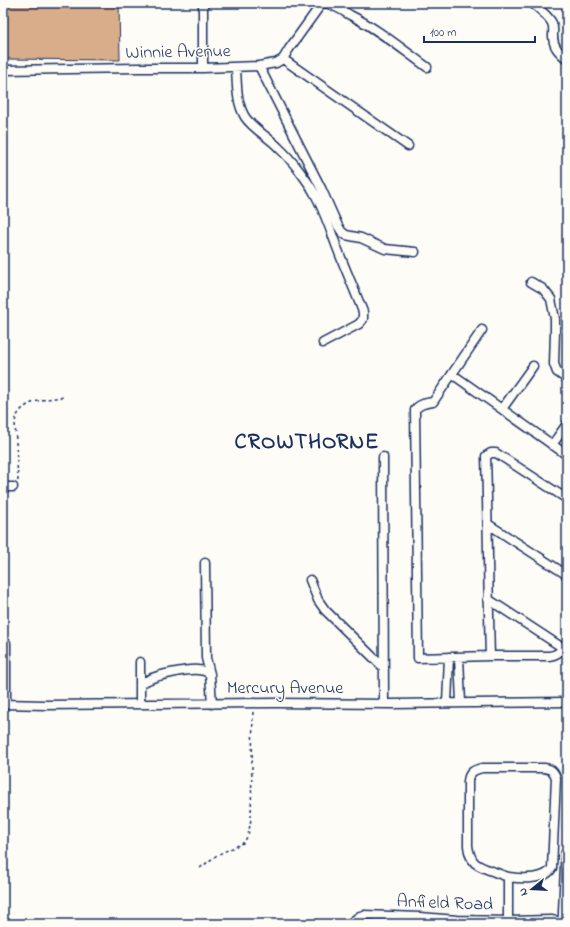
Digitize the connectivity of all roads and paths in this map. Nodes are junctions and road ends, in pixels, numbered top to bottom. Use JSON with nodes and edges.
{"nodes":[{"id":1,"x":203,"y":3,"type":"edge"},
{"id":2,"x":324,"y":3,"type":"edge"},
{"id":3,"x":532,"y":3,"type":"edge"},
{"id":4,"x":283,"y":59,"type":"junction"},
{"id":5,"x":567,"y":59,"type":"edge"},
{"id":6,"x":259,"y":66,"type":"junction"},
{"id":7,"x":236,"y":67,"type":"junction"},
{"id":8,"x":427,"y":67,"type":"dead end"},
{"id":9,"x":203,"y":68,"type":"junction"},
{"id":10,"x":3,"y":70,"type":"edge"},
{"id":11,"x":408,"y":146,"type":"dead end"},
{"id":12,"x":415,"y":252,"type":"dead end"},
{"id":13,"x":531,"y":282,"type":"dead end"},
{"id":14,"x":482,"y":330,"type":"dead end"},
{"id":15,"x":323,"y":343,"type":"dead end"},
{"id":16,"x":534,"y":366,"type":"dead end"},
{"id":17,"x":452,"y":374,"type":"junction"},
{"id":18,"x":567,"y":379,"type":"edge"},
{"id":19,"x":64,"y":397,"type":"dead end"},
{"id":20,"x":502,"y":409,"type":"junction"},
{"id":21,"x":567,"y":424,"type":"edge"},
{"id":22,"x":552,"y":445,"type":"junction"},
{"id":23,"x":567,"y":455,"type":"edge"},
{"id":24,"x":383,"y":457,"type":"dead end"},
{"id":25,"x":3,"y":487,"type":"edge"},
{"id":26,"x":13,"y":487,"type":"joint"},
{"id":27,"x":567,"y":499,"type":"edge"},
{"id":28,"x":488,"y":524,"type":"junction"},
{"id":29,"x":204,"y":563,"type":"dead end"},
{"id":30,"x":567,"y":575,"type":"edge"},
{"id":31,"x":310,"y":580,"type":"dead end"},
{"id":32,"x":488,"y":599,"type":"junction"},
{"id":33,"x":6,"y":643,"type":"dead end"},
{"id":34,"x":565,"y":646,"type":"edge"},
{"id":35,"x":490,"y":656,"type":"junction"},
{"id":36,"x":459,"y":657,"type":"junction"},
{"id":37,"x":206,"y":658,"type":"junction"},
{"id":38,"x":449,"y":658,"type":"junction"},
{"id":39,"x":140,"y":662,"type":"dead end"},
{"id":40,"x":384,"y":668,"type":"junction"},
{"id":41,"x":194,"y":670,"type":"junction"},
{"id":42,"x":210,"y":674,"type":"junction"},
{"id":43,"x":140,"y":685,"type":"junction"},
{"id":44,"x":448,"y":694,"type":"junction"},
{"id":45,"x":460,"y":694,"type":"junction"},
{"id":46,"x":567,"y":702,"type":"edge"},
{"id":47,"x":384,"y":703,"type":"junction"},
{"id":48,"x":447,"y":703,"type":"junction"},
{"id":49,"x":461,"y":703,"type":"junction"},
{"id":50,"x":4,"y":704,"type":"edge"},
{"id":51,"x":140,"y":704,"type":"junction"},
{"id":52,"x":212,"y":704,"type":"junction"},
{"id":53,"x":253,"y":704,"type":"junction"},
{"id":54,"x":567,"y":854,"type":"edge"},
{"id":55,"x":200,"y":868,"type":"dead end"},
{"id":56,"x":508,"y":877,"type":"junction"},
{"id":57,"x":508,"y":921,"type":"junction"},
{"id":58,"x":457,"y":922,"type":"edge"},
{"id":59,"x":565,"y":923,"type":"edge"},
{"id":60,"x":349,"y":924,"type":"edge"}],
"edges":[{"from":1,"to":9,"type":"street"},
{"from":2,"to":4,"type":"street"},
{"from":2,"to":8,"type":"street"},
{"from":3,"to":5,"type":"street"},
{"from":4,"to":6,"type":"street","name":"Winnie Avenue"},
{"from":4,"to":11,"type":"street"},
{"from":6,"to":7,"type":"street","name":"Winnie Avenue"},
{"from":6,"to":12,"type":"street"},
{"from":7,"to":9,"type":"street","name":"Winnie Avenue"},
{"from":7,"to":15,"type":"street"},
{"from":9,"to":10,"type":"street","name":"Winnie Avenue"},
{"from":13,"to":18,"type":"street"},
{"from":14,"to":17,"type":"street"},
{"from":16,"to":20,"type":"street"},
{"from":17,"to":20,"type":"street"},
{"from":17,"to":38,"type":"street"},
{"from":19,"to":26,"type":"path"},
{"from":20,"to":22,"type":"street"},
{"from":21,"to":22,"type":"street"},
{"from":22,"to":23,"type":"street"},
{"from":24,"to":40,"type":"street"},
{"from":25,"to":26,"type":"street"},
{"from":27,"to":28,"type":"street"},
{"from":28,"to":30,"type":"street"},
{"from":28,"to":32,"type":"street"},
{"from":29,"to":37,"type":"street"},
{"from":31,"to":40,"type":"street"},
{"from":32,"to":34,"type":"street"},
{"from":32,"to":35,"type":"street"},
{"from":33,"to":50,"type":"street"},
{"from":34,"to":35,"type":"street"},
{"from":35,"to":36,"type":"street"},
{"from":36,"to":38,"type":"street"},
{"from":36,"to":45,"type":"street"},
{"from":37,"to":41,"type":"street"},
{"from":37,"to":42,"type":"street"},
{"from":38,"to":44,"type":"street"},
{"from":39,"to":43,"type":"street"},
{"from":40,"to":47,"type":"street"},
{"from":41,"to":42,"type":"street"},
{"from":41,"to":43,"type":"street"},
{"from":42,"to":52,"type":"street"},
{"from":43,"to":51,"type":"street"},
{"from":44,"to":45,"type":"street"},
{"from":44,"to":48,"type":"street"},
{"from":45,"to":49,"type":"street"},
{"from":46,"to":49,"type":"street","name":"Mercury Avenue"},
{"from":47,"to":48,"type":"street","name":"Mercury Avenue"},
{"from":47,"to":53,"type":"street","name":"Mercury Avenue"},
{"from":48,"to":49,"type":"street","name":"Mercury Avenue"},
{"from":50,"to":51,"type":"street","name":"Mercury Avenue"},
{"from":51,"to":52,"type":"street","name":"Mercury Avenue"},
{"from":52,"to":53,"type":"street","name":"Mercury Avenue"},
{"from":53,"to":55,"type":"path"},
{"from":54,"to":59,"type":"main road"},
{"from":56,"to":56,"type":"street"},
{"from":56,"to":57,"type":"street"},
{"from":57,"to":58,"type":"street","name":"Anfield Road"},
{"from":57,"to":59,"type":"street","name":"Anfield Road"},
{"from":58,"to":60,"type":"street","name":"Anfield Road"}]}
